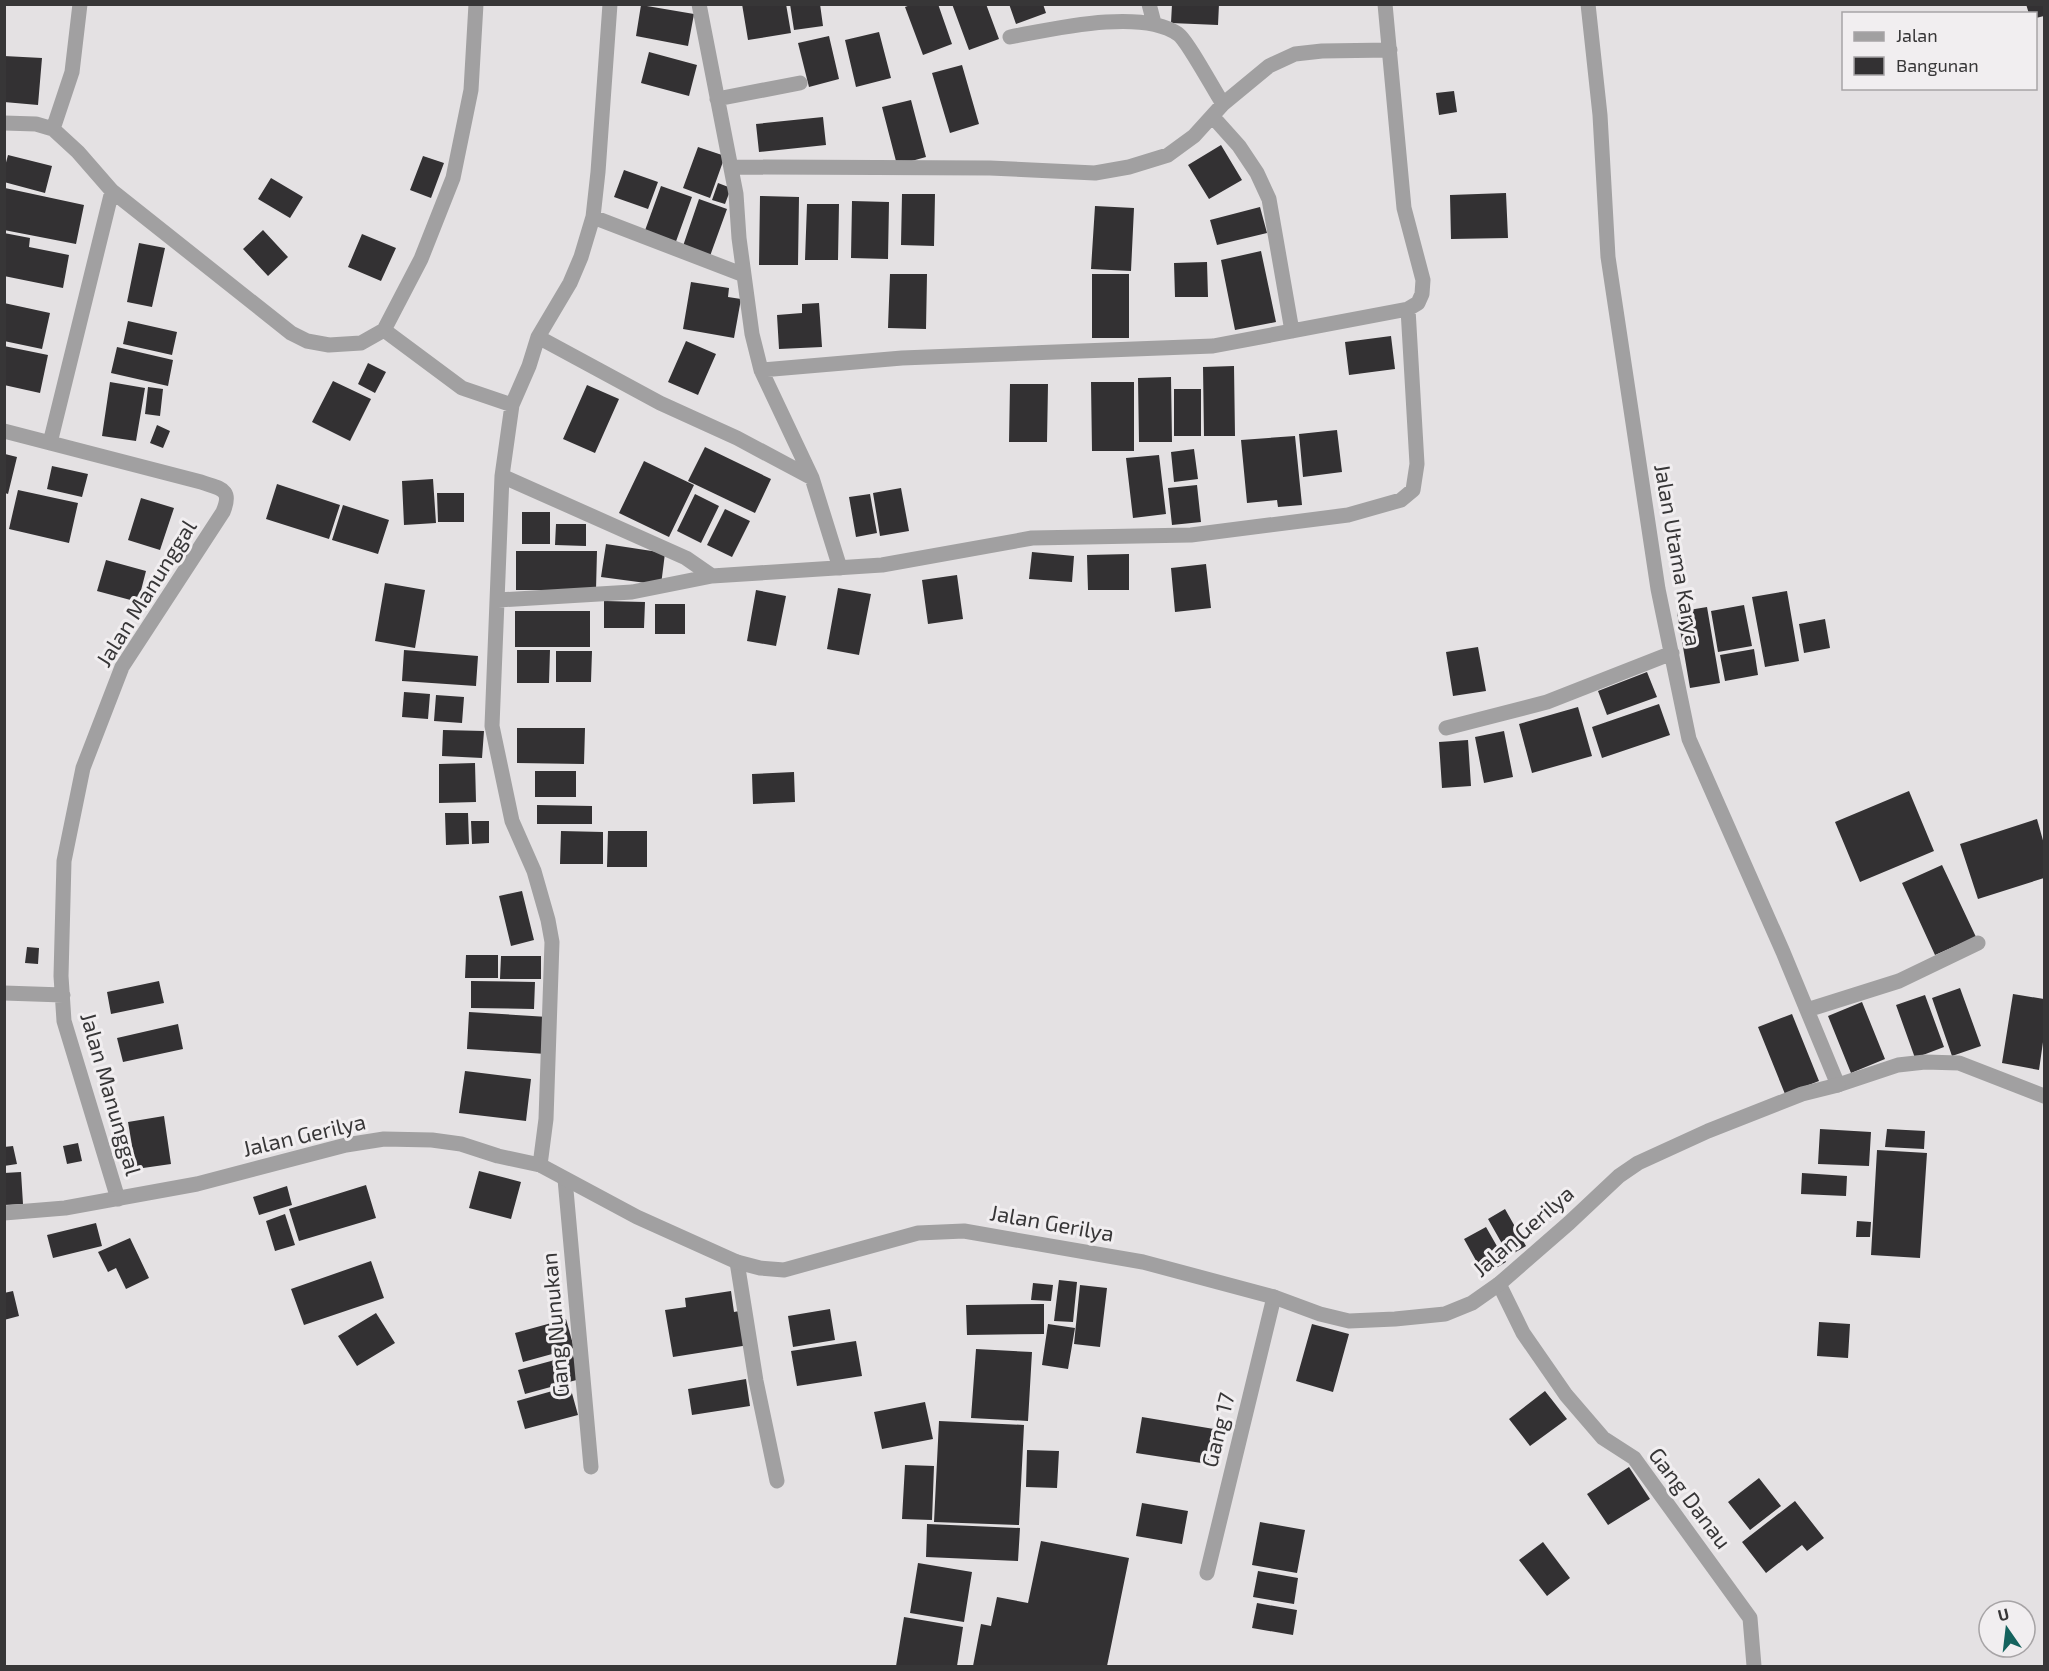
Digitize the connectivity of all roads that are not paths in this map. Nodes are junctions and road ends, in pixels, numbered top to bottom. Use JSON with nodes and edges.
{"nodes":[{"id":1,"x":80,"y":4,"type":"edge"},
{"id":2,"x":476,"y":4,"type":"edge"},
{"id":3,"x":610,"y":4,"type":"edge"},
{"id":4,"x":699,"y":4,"type":"edge"},
{"id":5,"x":1149,"y":4,"type":"edge"},
{"id":6,"x":1385,"y":4,"type":"edge"},
{"id":7,"x":1588,"y":4,"type":"edge"},
{"id":8,"x":1154,"y":23,"type":"junction"},
{"id":9,"x":1010,"y":37,"type":"dead end"},
{"id":10,"x":1390,"y":50,"type":"junction"},
{"id":11,"x":800,"y":83,"type":"dead end"},
{"id":12,"x":717,"y":99,"type":"junction"},
{"id":13,"x":1218,"y":111,"type":"junction"},
{"id":14,"x":4,"y":123,"type":"edge"},
{"id":15,"x":53,"y":129,"type":"junction"},
{"id":16,"x":731,"y":167,"type":"junction"},
{"id":17,"x":112,"y":191,"type":"junction"},
{"id":18,"x":593,"y":217,"type":"junction"},
{"id":19,"x":744,"y":275,"type":"junction"},
{"id":20,"x":1408,"y":309,"type":"junction"},
{"id":21,"x":384,"y":330,"type":"junction"},
{"id":22,"x":1292,"y":331,"type":"junction"},
{"id":23,"x":538,"y":337,"type":"junction"},
{"id":24,"x":761,"y":370,"type":"junction"},
{"id":25,"x":512,"y":405,"type":"junction"},
{"id":26,"x":4,"y":431,"type":"edge"},
{"id":27,"x":50,"y":443,"type":"junction"},
{"id":28,"x":502,"y":476,"type":"junction"},
{"id":29,"x":812,"y":478,"type":"junction"},
{"id":30,"x":840,"y":568,"type":"junction"},
{"id":31,"x":712,"y":576,"type":"junction"},
{"id":32,"x":498,"y":600,"type":"junction"},
{"id":33,"x":1672,"y":653,"type":"junction"},
{"id":34,"x":1446,"y":728,"type":"dead end"},
{"id":35,"x":1978,"y":943,"type":"dead end"},
{"id":36,"x":4,"y":993,"type":"edge"},
{"id":37,"x":63,"y":995,"type":"junction"},
{"id":38,"x":1807,"y":1010,"type":"junction"},
{"id":39,"x":1838,"y":1085,"type":"junction"},
{"id":40,"x":2044,"y":1096,"type":"edge"},
{"id":41,"x":540,"y":1165,"type":"junction"},
{"id":42,"x":565,"y":1179,"type":"junction"},
{"id":43,"x":118,"y":1199,"type":"junction"},
{"id":44,"x":4,"y":1213,"type":"edge"},
{"id":45,"x":737,"y":1262,"type":"junction"},
{"id":46,"x":1499,"y":1284,"type":"junction"},
{"id":47,"x":1274,"y":1297,"type":"junction"},
{"id":48,"x":591,"y":1467,"type":"dead end"},
{"id":49,"x":777,"y":1482,"type":"dead end"},
{"id":50,"x":1207,"y":1573,"type":"dead end"},
{"id":51,"x":1754,"y":1666,"type":"edge"}],
"edges":[{"from":1,"to":15,"type":"street"},
{"from":2,"to":21,"type":"street"},
{"from":3,"to":18,"type":"street"},
{"from":4,"to":12,"type":"street"},
{"from":5,"to":8,"type":"street"},
{"from":6,"to":10,"type":"street"},
{"from":7,"to":33,"type":"street","name":"Jalan Utama Karya"},
{"from":8,"to":9,"type":"street"},
{"from":8,"to":13,"type":"street"},
{"from":10,"to":13,"type":"street"},
{"from":10,"to":20,"type":"street"},
{"from":11,"to":12,"type":"street"},
{"from":12,"to":16,"type":"street"},
{"from":13,"to":16,"type":"street"},
{"from":13,"to":22,"type":"street"},
{"from":14,"to":15,"type":"street"},
{"from":15,"to":17,"type":"street"},
{"from":16,"to":19,"type":"street"},
{"from":17,"to":21,"type":"street"},
{"from":17,"to":27,"type":"street"},
{"from":18,"to":19,"type":"street"},
{"from":18,"to":23,"type":"street"},
{"from":19,"to":24,"type":"street"},
{"from":20,"to":22,"type":"street"},
{"from":20,"to":30,"type":"street"},
{"from":21,"to":25,"type":"street"},
{"from":22,"to":24,"type":"street"},
{"from":23,"to":25,"type":"street"},
{"from":23,"to":29,"type":"street"},
{"from":24,"to":29,"type":"street"},
{"from":25,"to":28,"type":"street"},
{"from":26,"to":27,"type":"street"},
{"from":27,"to":37,"type":"street","name":"Jalan Manunggal"},
{"from":28,"to":31,"type":"street"},
{"from":28,"to":32,"type":"street"},
{"from":29,"to":30,"type":"street"},
{"from":30,"to":31,"type":"street"},
{"from":31,"to":32,"type":"street"},
{"from":32,"to":41,"type":"street"},
{"from":33,"to":34,"type":"street"},
{"from":33,"to":38,"type":"street","name":"Jalan Utama Karya"},
{"from":35,"to":38,"type":"street"},
{"from":36,"to":37,"type":"street"},
{"from":37,"to":43,"type":"street","name":"Jalan Manunggal"},
{"from":38,"to":39,"type":"street","name":"Jalan Utama Karya"},
{"from":39,"to":40,"type":"street","name":"Jalan Gerilya"},
{"from":39,"to":46,"type":"street","name":"Jalan Gerilya"},
{"from":41,"to":42,"type":"street","name":"Jalan Gerilya"},
{"from":41,"to":43,"type":"street","name":"Jalan Gerilya"},
{"from":42,"to":45,"type":"street","name":"Jalan Gerilya"},
{"from":42,"to":48,"type":"street","name":"Gang Nunukan"},
{"from":43,"to":44,"type":"street","name":"Jalan Gerilya"},
{"from":45,"to":47,"type":"street","name":"Jalan Gerilya"},
{"from":45,"to":49,"type":"street"},
{"from":46,"to":47,"type":"street","name":"Jalan Gerilya"},
{"from":46,"to":51,"type":"street","name":"Gang Danau"},
{"from":47,"to":50,"type":"street","name":"Gang 17"}]}
